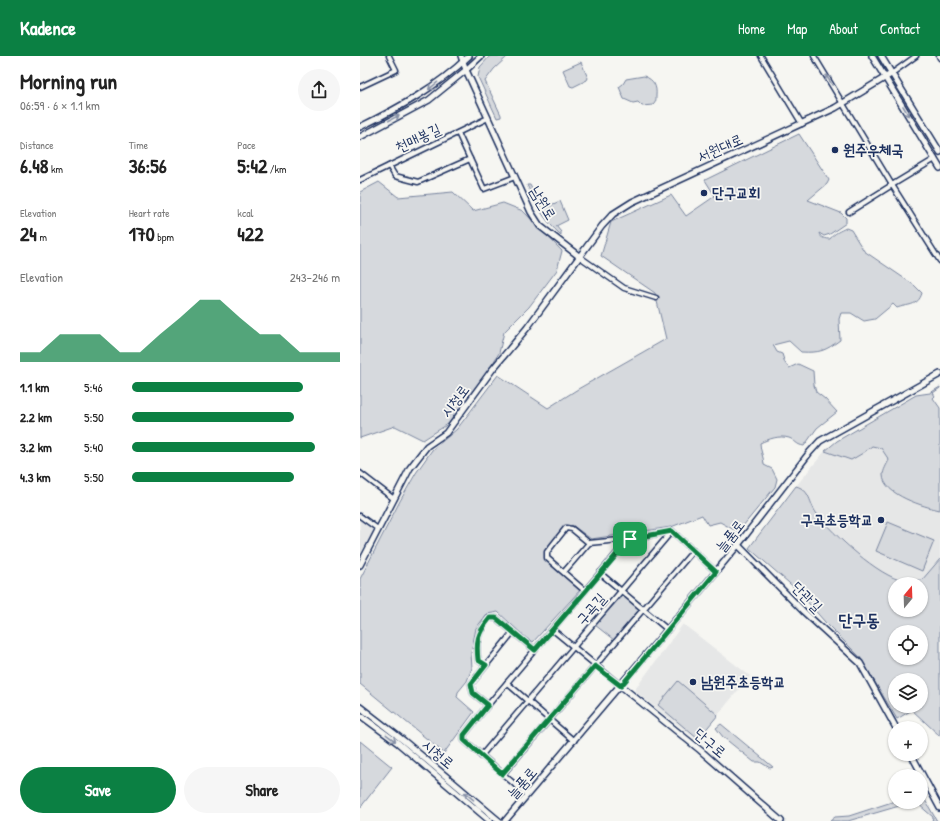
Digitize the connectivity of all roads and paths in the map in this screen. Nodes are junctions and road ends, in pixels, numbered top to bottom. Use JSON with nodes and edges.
{"nodes":[{"id":1,"x":389,"y":56,"type":"edge"},
{"id":2,"x":469,"y":56,"type":"edge"},
{"id":3,"x":481,"y":56,"type":"edge"},
{"id":4,"x":761,"y":56,"type":"edge"},
{"id":5,"x":814,"y":56,"type":"edge"},
{"id":6,"x":872,"y":56,"type":"edge"},
{"id":7,"x":881,"y":56,"type":"edge"},
{"id":8,"x":916,"y":56,"type":"edge"},
{"id":9,"x":462,"y":58,"type":"edge"},
{"id":10,"x":466,"y":70,"type":"junction"},
{"id":11,"x":891,"y":74,"type":"junction"},
{"id":12,"x":885,"y":78,"type":"junction"},
{"id":13,"x":360,"y":87,"type":"edge"},
{"id":14,"x":844,"y":103,"type":"junction"},
{"id":15,"x":488,"y":118,"type":"junction"},
{"id":16,"x":802,"y":124,"type":"junction"},
{"id":17,"x":360,"y":127,"type":"edge"},
{"id":18,"x":458,"y":133,"type":"junction"},
{"id":19,"x":360,"y":137,"type":"edge"},
{"id":20,"x":940,"y":152,"type":"edge"},
{"id":21,"x":938,"y":158,"type":"edge"},
{"id":22,"x":470,"y":159,"type":"junction"},
{"id":23,"x":389,"y":166,"type":"junction"},
{"id":24,"x":940,"y":168,"type":"edge"},
{"id":25,"x":515,"y":176,"type":"junction"},
{"id":26,"x":360,"y":180,"type":"edge"},
{"id":27,"x":892,"y":184,"type":"junction"},
{"id":28,"x":850,"y":212,"type":"dead end"},
{"id":29,"x":580,"y":257,"type":"junction"},
{"id":30,"x":940,"y":261,"type":"edge"},
{"id":31,"x":656,"y":298,"type":"dead end"},
{"id":32,"x":940,"y":374,"type":"edge"},
{"id":33,"x":360,"y":473,"type":"edge"},
{"id":34,"x":394,"y":499,"type":"junction"},
{"id":35,"x":360,"y":516,"type":"edge"},
{"id":36,"x":378,"y":529,"type":"junction"},
{"id":37,"x":672,"y":531,"type":"junction"},
{"id":38,"x":630,"y":539,"type":"junction"},
{"id":39,"x":589,"y":543,"type":"junction"},
{"id":40,"x":738,"y":545,"type":"junction"},
{"id":41,"x":693,"y":551,"type":"junction"},
{"id":42,"x":360,"y":565,"type":"edge"},
{"id":43,"x":564,"y":572,"type":"junction"},
{"id":44,"x":716,"y":572,"type":"junction"},
{"id":45,"x":600,"y":573,"type":"junction"},
{"id":46,"x":585,"y":591,"type":"junction"},
{"id":47,"x":622,"y":591,"type":"junction"},
{"id":48,"x":643,"y":609,"type":"junction"},
{"id":49,"x":553,"y":630,"type":"junction"},
{"id":50,"x":668,"y":630,"type":"junction"},
{"id":51,"x":513,"y":632,"type":"junction"},
{"id":52,"x":573,"y":648,"type":"junction"},
{"id":53,"x":535,"y":650,"type":"junction"},
{"id":54,"x":486,"y":665,"type":"junction"},
{"id":55,"x":595,"y":666,"type":"junction"},
{"id":56,"x":507,"y":683,"type":"junction"},
{"id":57,"x":621,"y":686,"type":"junction"},
{"id":58,"x":528,"y":702,"type":"junction"},
{"id":59,"x":488,"y":705,"type":"junction"},
{"id":60,"x":360,"y":707,"type":"edge"},
{"id":61,"x":360,"y":715,"type":"edge"},
{"id":62,"x":549,"y":720,"type":"junction"},
{"id":63,"x":892,"y":721,"type":"edge"},
{"id":64,"x":574,"y":741,"type":"junction"},
{"id":65,"x":481,"y":756,"type":"junction"},
{"id":66,"x":915,"y":761,"type":"edge"},
{"id":67,"x":502,"y":774,"type":"junction"},
{"id":68,"x":527,"y":795,"type":"junction"},
{"id":69,"x":940,"y":808,"type":"edge"},
{"id":70,"x":490,"y":821,"type":"edge"},
{"id":71,"x":499,"y":821,"type":"edge"},
{"id":72,"x":505,"y":821,"type":"edge"},
{"id":73,"x":781,"y":821,"type":"edge"}],
"edges":[{"from":1,"to":13,"type":"street"},
{"from":2,"to":9,"type":"street"},
{"from":3,"to":10,"type":"street"},
{"from":4,"to":16,"type":"street"},
{"from":14,"to":5,"type":"street","one_way":true},
{"from":6,"to":12,"type":"street"},
{"from":7,"to":11,"type":"street"},
{"from":8,"to":11,"type":"street"},
{"from":9,"to":10,"type":"street","name":"남원로"},
{"from":9,"to":17,"type":"street","one_way":true},
{"from":10,"to":15,"type":"street","name":"남원로"},
{"from":19,"to":10,"type":"street","one_way":true},
{"from":11,"to":12,"type":"street","name":"서원대로"},
{"from":11,"to":20,"type":"street"},
{"from":12,"to":14,"type":"street","name":"서원대로"},
{"from":12,"to":21,"type":"street","one_way":true},
{"from":14,"to":16,"type":"street","name":"서원대로"},
{"from":14,"to":27,"type":"street"},
{"from":15,"to":18,"type":"street","name":"천매봉길"},
{"from":15,"to":25,"type":"street","name":"남원로"},
{"from":16,"to":29,"type":"street","name":"서원대로"},
{"from":18,"to":22,"type":"street","name":"천매봉길"},
{"from":18,"to":23,"type":"street","name":"천매봉길"},
{"from":21,"to":24,"type":"street"},
{"from":21,"to":27,"type":"street"},
{"from":22,"to":23,"type":"street","name":"천매봉길"},
{"from":22,"to":25,"type":"street","name":"천매봉길"},
{"from":23,"to":26,"type":"street","name":"천매봉길"},
{"from":25,"to":29,"type":"street","name":"남원로"},
{"from":27,"to":28,"type":"street"},
{"from":27,"to":30,"type":"street"},
{"from":29,"to":31,"type":"street","name":"남원로"},
{"from":29,"to":34,"type":"street","name":"시청로"},
{"from":32,"to":40,"type":"street","name":"늘품로"},
{"from":33,"to":34,"type":"street"},
{"from":34,"to":36,"type":"street","name":"시청로"},
{"from":35,"to":36,"type":"street"},
{"from":36,"to":42,"type":"street","name":"시청로"},
{"from":37,"to":38,"type":"street"},
{"from":37,"to":41,"type":"street"},
{"from":37,"to":47,"type":"street","name":"구곡길"},
{"from":38,"to":39,"type":"street"},
{"from":38,"to":45,"type":"street","name":"구곡길"},
{"from":39,"to":43,"type":"street"},
{"from":39,"to":43,"type":"street","name":"구곡길"},
{"from":40,"to":44,"type":"street","name":"늘품로"},
{"from":40,"to":63,"type":"street","name":"단관길"},
{"from":41,"to":44,"type":"street"},
{"from":41,"to":48,"type":"street"},
{"from":43,"to":46,"type":"street","name":"구곡길"},
{"from":44,"to":50,"type":"street","name":"늘품로"},
{"from":45,"to":46,"type":"street","name":"구곡길"},
{"from":45,"to":47,"type":"street"},
{"from":46,"to":49,"type":"street","name":"구곡길"},
{"from":47,"to":48,"type":"street"},
{"from":47,"to":52,"type":"street","name":"구곡길"},
{"from":48,"to":50,"type":"street"},
{"from":48,"to":55,"type":"street"},
{"from":49,"to":52,"type":"street"},
{"from":49,"to":53,"type":"street","name":"구곡길"},
{"from":50,"to":57,"type":"street","name":"늘품로"},
{"from":51,"to":53,"type":"street"},
{"from":51,"to":54,"type":"street"},
{"from":51,"to":54,"type":"street"},
{"from":52,"to":55,"type":"street"},
{"from":52,"to":58,"type":"street","name":"구곡길"},
{"from":53,"to":56,"type":"street","name":"구곡길"},
{"from":54,"to":59,"type":"street"},
{"from":55,"to":57,"type":"street"},
{"from":55,"to":62,"type":"street"},
{"from":56,"to":58,"type":"street"},
{"from":56,"to":59,"type":"street","name":"구곡길"},
{"from":57,"to":64,"type":"street","name":"늘품로"},
{"from":57,"to":73,"type":"street","name":"단구로"},
{"from":58,"to":62,"type":"street"},
{"from":58,"to":65,"type":"street","name":"구곡길"},
{"from":59,"to":65,"type":"street","name":"구곡길"},
{"from":71,"to":60,"type":"street","name":"시청로","one_way":true},
{"from":61,"to":70,"type":"street","name":"시청로","one_way":true},
{"from":62,"to":64,"type":"street"},
{"from":62,"to":67,"type":"street"},
{"from":64,"to":68,"type":"street","name":"늘품로"},
{"from":65,"to":67,"type":"street","name":"구곡길"},
{"from":66,"to":69,"type":"street"},
{"from":67,"to":68,"type":"street","name":"구곡길"},
{"from":68,"to":72,"type":"street","name":"늘품로"}]}
